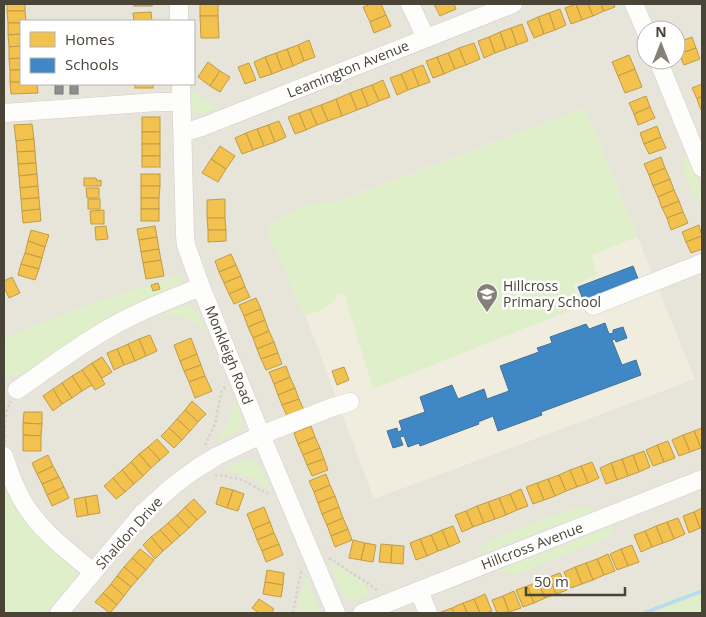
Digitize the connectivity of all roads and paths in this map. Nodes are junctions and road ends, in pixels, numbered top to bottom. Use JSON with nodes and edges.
{"nodes":[{"id":1,"x":179,"y":4,"type":"edge"},
{"id":2,"x":410,"y":4,"type":"edge"},
{"id":3,"x":514,"y":4,"type":"edge"},
{"id":4,"x":634,"y":4,"type":"edge"},
{"id":5,"x":179,"y":20,"type":"edge"},
{"id":6,"x":641,"y":20,"type":"edge"},
{"id":7,"x":426,"y":38,"type":"junction"},
{"id":8,"x":662,"y":70,"type":"edge"},
{"id":9,"x":181,"y":85,"type":"edge"},
{"id":10,"x":181,"y":102,"type":"junction"},
{"id":11,"x":4,"y":113,"type":"edge"},
{"id":12,"x":182,"y":132,"type":"junction"},
{"id":13,"x":702,"y":168,"type":"edge"},
{"id":14,"x":702,"y":264,"type":"edge"},
{"id":15,"x":201,"y":287,"type":"junction"},
{"id":16,"x":593,"y":306,"type":"dead end"},
{"id":17,"x":236,"y":374,"type":"junction"},
{"id":18,"x":17,"y":390,"type":"joint"},
{"id":19,"x":350,"y":402,"type":"dead end"},
{"id":20,"x":8,"y":406,"type":"junction"},
{"id":21,"x":4,"y":409,"type":"edge"},
{"id":22,"x":261,"y":435,"type":"junction"},
{"id":23,"x":204,"y":446,"type":"dead end"},
{"id":24,"x":4,"y":456,"type":"edge"},
{"id":25,"x":190,"y":473,"type":"junction"},
{"id":26,"x":702,"y":479,"type":"edge"},
{"id":27,"x":287,"y":497,"type":"junction"},
{"id":28,"x":312,"y":558,"type":"junction"},
{"id":29,"x":93,"y":572,"type":"junction"},
{"id":30,"x":419,"y":591,"type":"junction"},
{"id":31,"x":380,"y":592,"type":"dead end"},
{"id":32,"x":59,"y":613,"type":"edge"},
{"id":33,"x":293,"y":613,"type":"edge"},
{"id":34,"x":336,"y":613,"type":"edge"},
{"id":35,"x":362,"y":613,"type":"edge"},
{"id":36,"x":428,"y":613,"type":"edge"}],
"edges":[{"from":1,"to":5,"type":"street"},
{"from":2,"to":7,"type":"street"},
{"from":3,"to":7,"type":"street","name":"Leamington Avenue"},
{"from":4,"to":6,"type":"street"},
{"from":7,"to":12,"type":"street","name":"Leamington Avenue"},
{"from":8,"to":13,"type":"street"},
{"from":9,"to":10,"type":"street","name":"Monkleigh Road"},
{"from":10,"to":11,"type":"street"},
{"from":10,"to":12,"type":"street","name":"Monkleigh Road"},
{"from":12,"to":15,"type":"street","name":"Monkleigh Road"},
{"from":14,"to":16,"type":"street"},
{"from":15,"to":17,"type":"street","name":"Monkleigh Road"},
{"from":15,"to":18,"type":"street"},
{"from":17,"to":22,"type":"street","name":"Monkleigh Road"},
{"from":17,"to":23,"type":"path"},
{"from":18,"to":20,"type":"path"},
{"from":19,"to":22,"type":"street","name":"Shaldon Drive"},
{"from":20,"to":21,"type":"path"},
{"from":20,"to":24,"type":"path"},
{"from":22,"to":25,"type":"street","name":"Shaldon Drive"},
{"from":22,"to":27,"type":"street","name":"Monkleigh Road"},
{"from":24,"to":29,"type":"street"},
{"from":25,"to":27,"type":"path"},
{"from":25,"to":29,"type":"street","name":"Shaldon Drive"},
{"from":26,"to":30,"type":"street","name":"Hillcross Avenue"},
{"from":27,"to":28,"type":"street","name":"Monkleigh Road"},
{"from":28,"to":31,"type":"path"},
{"from":28,"to":33,"type":"path"},
{"from":28,"to":34,"type":"street","name":"Monkleigh Road"},
{"from":29,"to":32,"type":"street","name":"Shaldon Drive"},
{"from":30,"to":35,"type":"street","name":"Hillcross Avenue"},
{"from":30,"to":36,"type":"street"}]}
